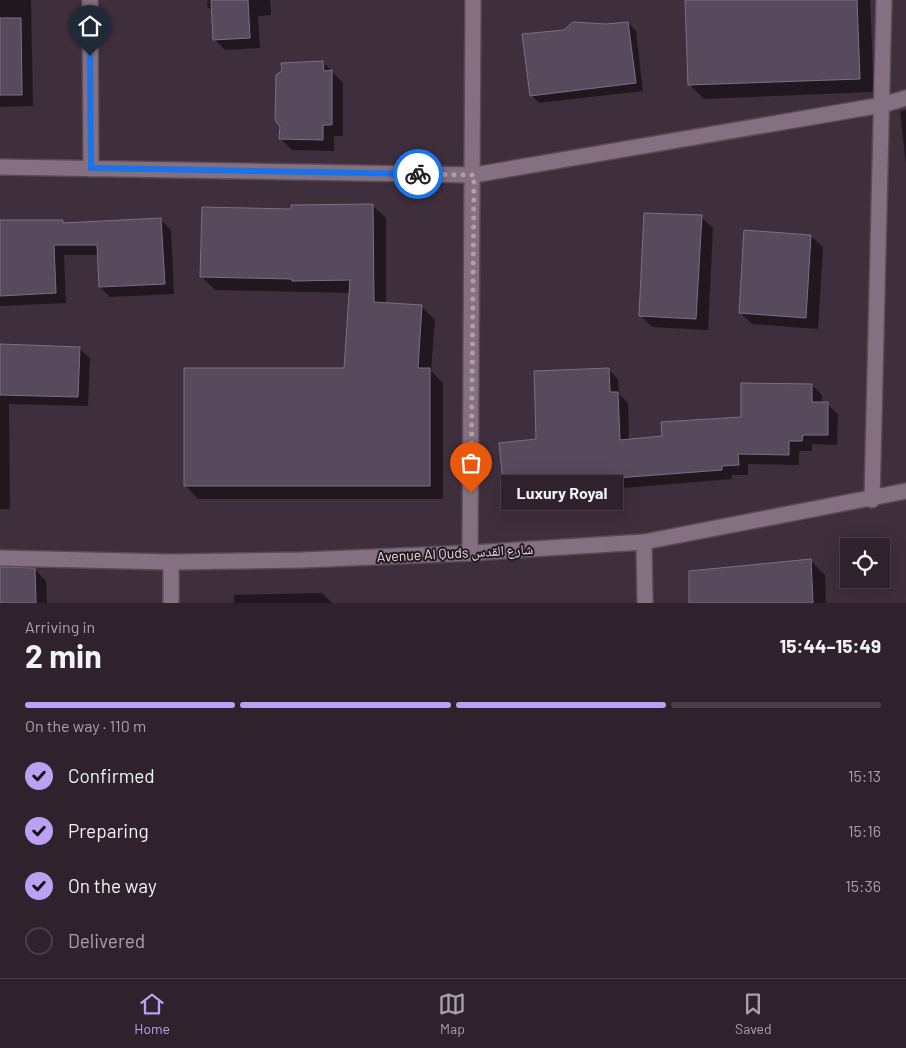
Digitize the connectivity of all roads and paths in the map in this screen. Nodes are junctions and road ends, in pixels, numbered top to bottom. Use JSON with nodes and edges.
{"nodes":[{"id":1,"x":90,"y":0,"type":"edge"},
{"id":2,"x":473,"y":0,"type":"edge"},
{"id":3,"x":884,"y":0,"type":"edge"},
{"id":4,"x":906,"y":98,"type":"edge"},
{"id":5,"x":882,"y":105,"type":"junction"},
{"id":6,"x":0,"y":167,"type":"edge"},
{"id":7,"x":91,"y":168,"type":"junction"},
{"id":8,"x":474,"y":175,"type":"junction"},
{"id":9,"x":906,"y":492,"type":"edge"},
{"id":10,"x":872,"y":500,"type":"junction"},
{"id":11,"x":644,"y":542,"type":"junction"},
{"id":12,"x":470,"y":553,"type":"junction"},
{"id":13,"x":0,"y":558,"type":"edge"},
{"id":14,"x":171,"y":562,"type":"junction"},
{"id":15,"x":171,"y":603,"type":"edge"},
{"id":16,"x":644,"y":603,"type":"edge"}],
"edges":[{"from":1,"to":7,"type":"street"},
{"from":2,"to":8,"type":"street"},
{"from":3,"to":5,"type":"street"},
{"from":4,"to":5,"type":"street"},
{"from":5,"to":8,"type":"street"},
{"from":5,"to":10,"type":"street"},
{"from":6,"to":7,"type":"street"},
{"from":7,"to":8,"type":"street"},
{"from":8,"to":12,"type":"street"},
{"from":9,"to":10,"type":"street","name":"Avenue Al Quds شارع القدس"},
{"from":10,"to":11,"type":"street","name":"Avenue Al Quds شارع القدس"},
{"from":11,"to":12,"type":"street","name":"Avenue Al Quds شارع القدس"},
{"from":11,"to":16,"type":"street"},
{"from":12,"to":14,"type":"street","name":"Avenue Al Quds شارع القدس"},
{"from":13,"to":14,"type":"street","name":"Avenue Al Quds شارع القدس"},
{"from":14,"to":15,"type":"street"}]}
